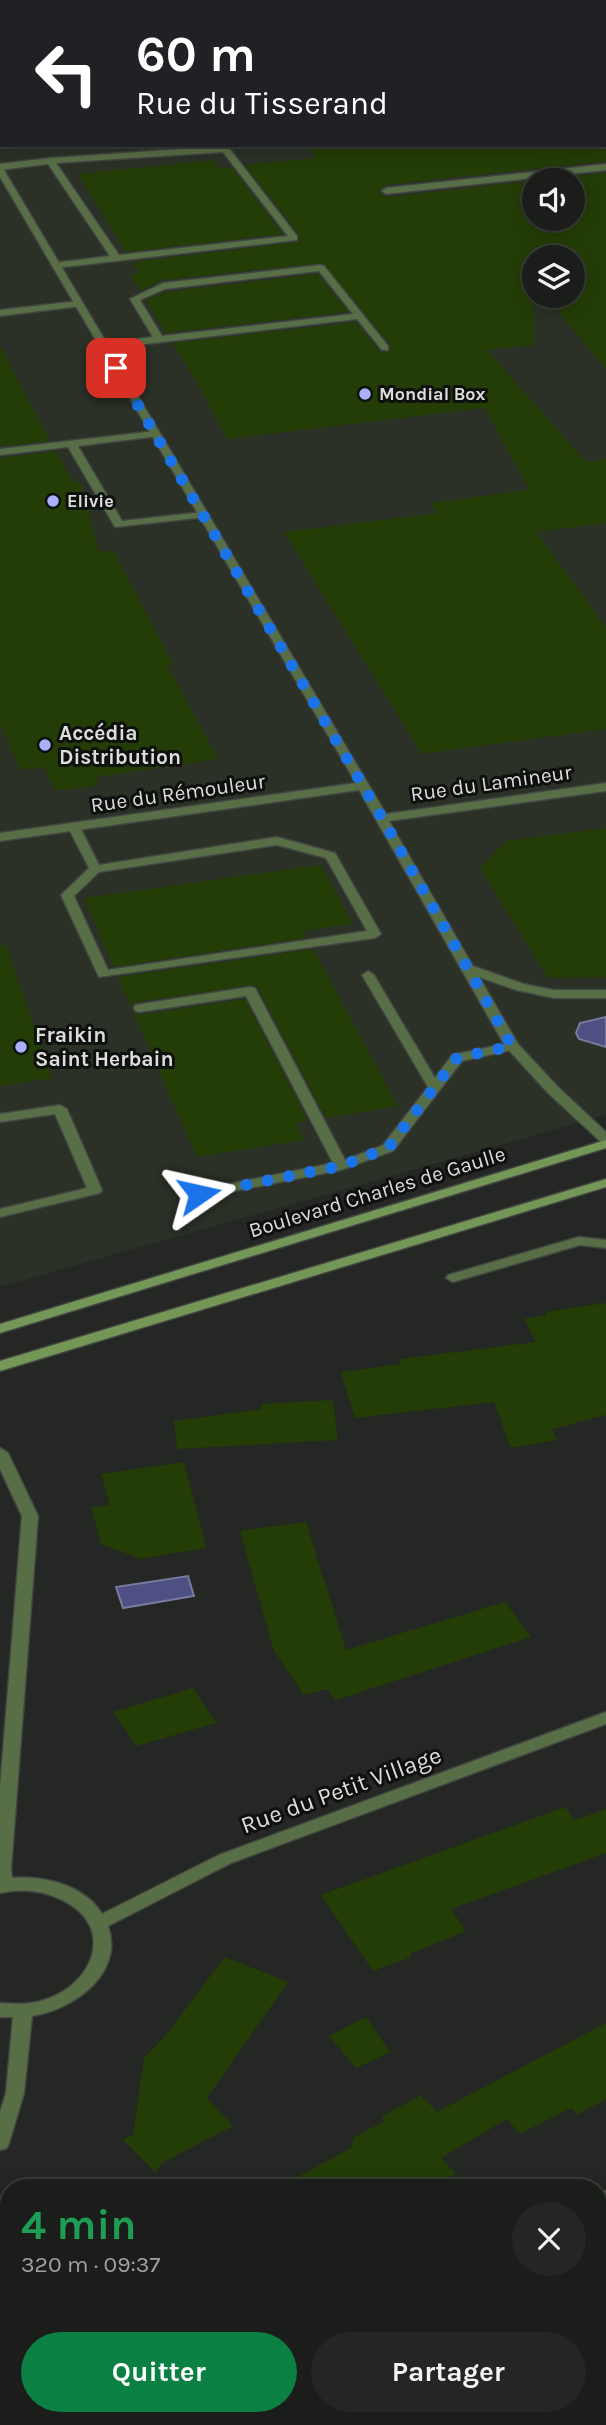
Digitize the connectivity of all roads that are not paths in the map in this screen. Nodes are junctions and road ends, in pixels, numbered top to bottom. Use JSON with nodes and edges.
{"nodes":[{"id":1,"x":50,"y":161,"type":"junction"},
{"id":2,"x":606,"y":167,"type":"edge"},
{"id":3,"x":0,"y":168,"type":"edge"},
{"id":4,"x":386,"y":191,"type":"dead end"},
{"id":5,"x":116,"y":258,"type":"junction"},
{"id":6,"x":56,"y":265,"type":"junction"},
{"id":7,"x":78,"y":303,"type":"junction"},
{"id":8,"x":0,"y":313,"type":"edge"},
{"id":9,"x":360,"y":316,"type":"junction"},
{"id":10,"x":159,"y":339,"type":"junction"},
{"id":11,"x":103,"y":346,"type":"junction"},
{"id":12,"x":385,"y":348,"type":"dead end"},
{"id":13,"x":155,"y":434,"type":"junction"},
{"id":14,"x":71,"y":443,"type":"junction"},
{"id":15,"x":0,"y":452,"type":"edge"},
{"id":16,"x":202,"y":515,"type":"junction"},
{"id":17,"x":361,"y":786,"type":"junction"},
{"id":18,"x":606,"y":787,"type":"edge"},
{"id":19,"x":382,"y":818,"type":"junction"},
{"id":20,"x":74,"y":827,"type":"junction"},
{"id":21,"x":0,"y":837,"type":"edge"},
{"id":22,"x":95,"y":869,"type":"junction"},
{"id":23,"x":467,"y":968,"type":"junction"},
{"id":24,"x":368,"y":975,"type":"dead end"},
{"id":25,"x":606,"y":995,"type":"edge"},
{"id":26,"x":140,"y":1009,"type":"dead end"},
{"id":27,"x":512,"y":1046,"type":"junction"},
{"id":28,"x":435,"y":1087,"type":"junction"},
{"id":29,"x":0,"y":1118,"type":"edge"},
{"id":30,"x":606,"y":1141,"type":"edge"},
{"id":31,"x":341,"y":1166,"type":"junction"},
{"id":32,"x":606,"y":1183,"type":"edge"},
{"id":33,"x":199,"y":1194,"type":"dead end"},
{"id":34,"x":0,"y":1213,"type":"edge"},
{"id":35,"x":606,"y":1244,"type":"edge"},
{"id":36,"x":453,"y":1278,"type":"dead end"},
{"id":37,"x":0,"y":1329,"type":"edge"},
{"id":38,"x":0,"y":1366,"type":"edge"},
{"id":39,"x":0,"y":1453,"type":"edge"},
{"id":40,"x":606,"y":1718,"type":"edge"},
{"id":41,"x":2,"y":1887,"type":"edge"},
{"id":42,"x":99,"y":1923,"type":"junction"},
{"id":43,"x":0,"y":2010,"type":"edge"},
{"id":44,"x":23,"y":2011,"type":"junction"},
{"id":45,"x":0,"y":2143,"type":"edge"}],
"edges":[{"from":1,"to":3,"type":"street"},
{"from":1,"to":5,"type":"street"},
{"from":1,"to":5,"type":"street"},
{"from":2,"to":4,"type":"street"},
{"from":3,"to":6,"type":"street"},
{"from":5,"to":6,"type":"street"},
{"from":6,"to":7,"type":"street"},
{"from":7,"to":8,"type":"street"},
{"from":7,"to":11,"type":"street"},
{"from":9,"to":10,"type":"street"},
{"from":9,"to":10,"type":"street"},
{"from":9,"to":12,"type":"street"},
{"from":10,"to":11,"type":"street"},
{"from":11,"to":13,"type":"street"},
{"from":13,"to":14,"type":"street"},
{"from":13,"to":16,"type":"street"},
{"from":14,"to":15,"type":"street"},
{"from":14,"to":16,"type":"street"},
{"from":16,"to":17,"type":"street"},
{"from":17,"to":19,"type":"street"},
{"from":17,"to":20,"type":"street","name":"Rue du Rémouleur"},
{"from":18,"to":19,"type":"street","name":"Rue du Lamineur"},
{"from":19,"to":23,"type":"street"},
{"from":20,"to":21,"type":"street","name":"Rue du Rémouleur"},
{"from":20,"to":22,"type":"street"},
{"from":22,"to":22,"type":"street"},
{"from":23,"to":25,"type":"street"},
{"from":23,"to":27,"type":"street"},
{"from":24,"to":28,"type":"street"},
{"from":26,"to":31,"type":"street"},
{"from":27,"to":28,"type":"street"},
{"from":27,"to":30,"type":"street"},
{"from":28,"to":31,"type":"street"},
{"from":29,"to":34,"type":"street"},
{"from":30,"to":37,"type":"street","name":"Boulevard Charles de Gaulle"},
{"from":31,"to":33,"type":"street"},
{"from":32,"to":38,"type":"street"},
{"from":35,"to":36,"type":"street"},
{"from":39,"to":41,"type":"street"},
{"from":40,"to":42,"type":"street","name":"Rue du Petit Village"},
{"from":41,"to":42,"type":"street"},
{"from":42,"to":44,"type":"street"},
{"from":43,"to":44,"type":"street"},
{"from":44,"to":45,"type":"street"}]}
